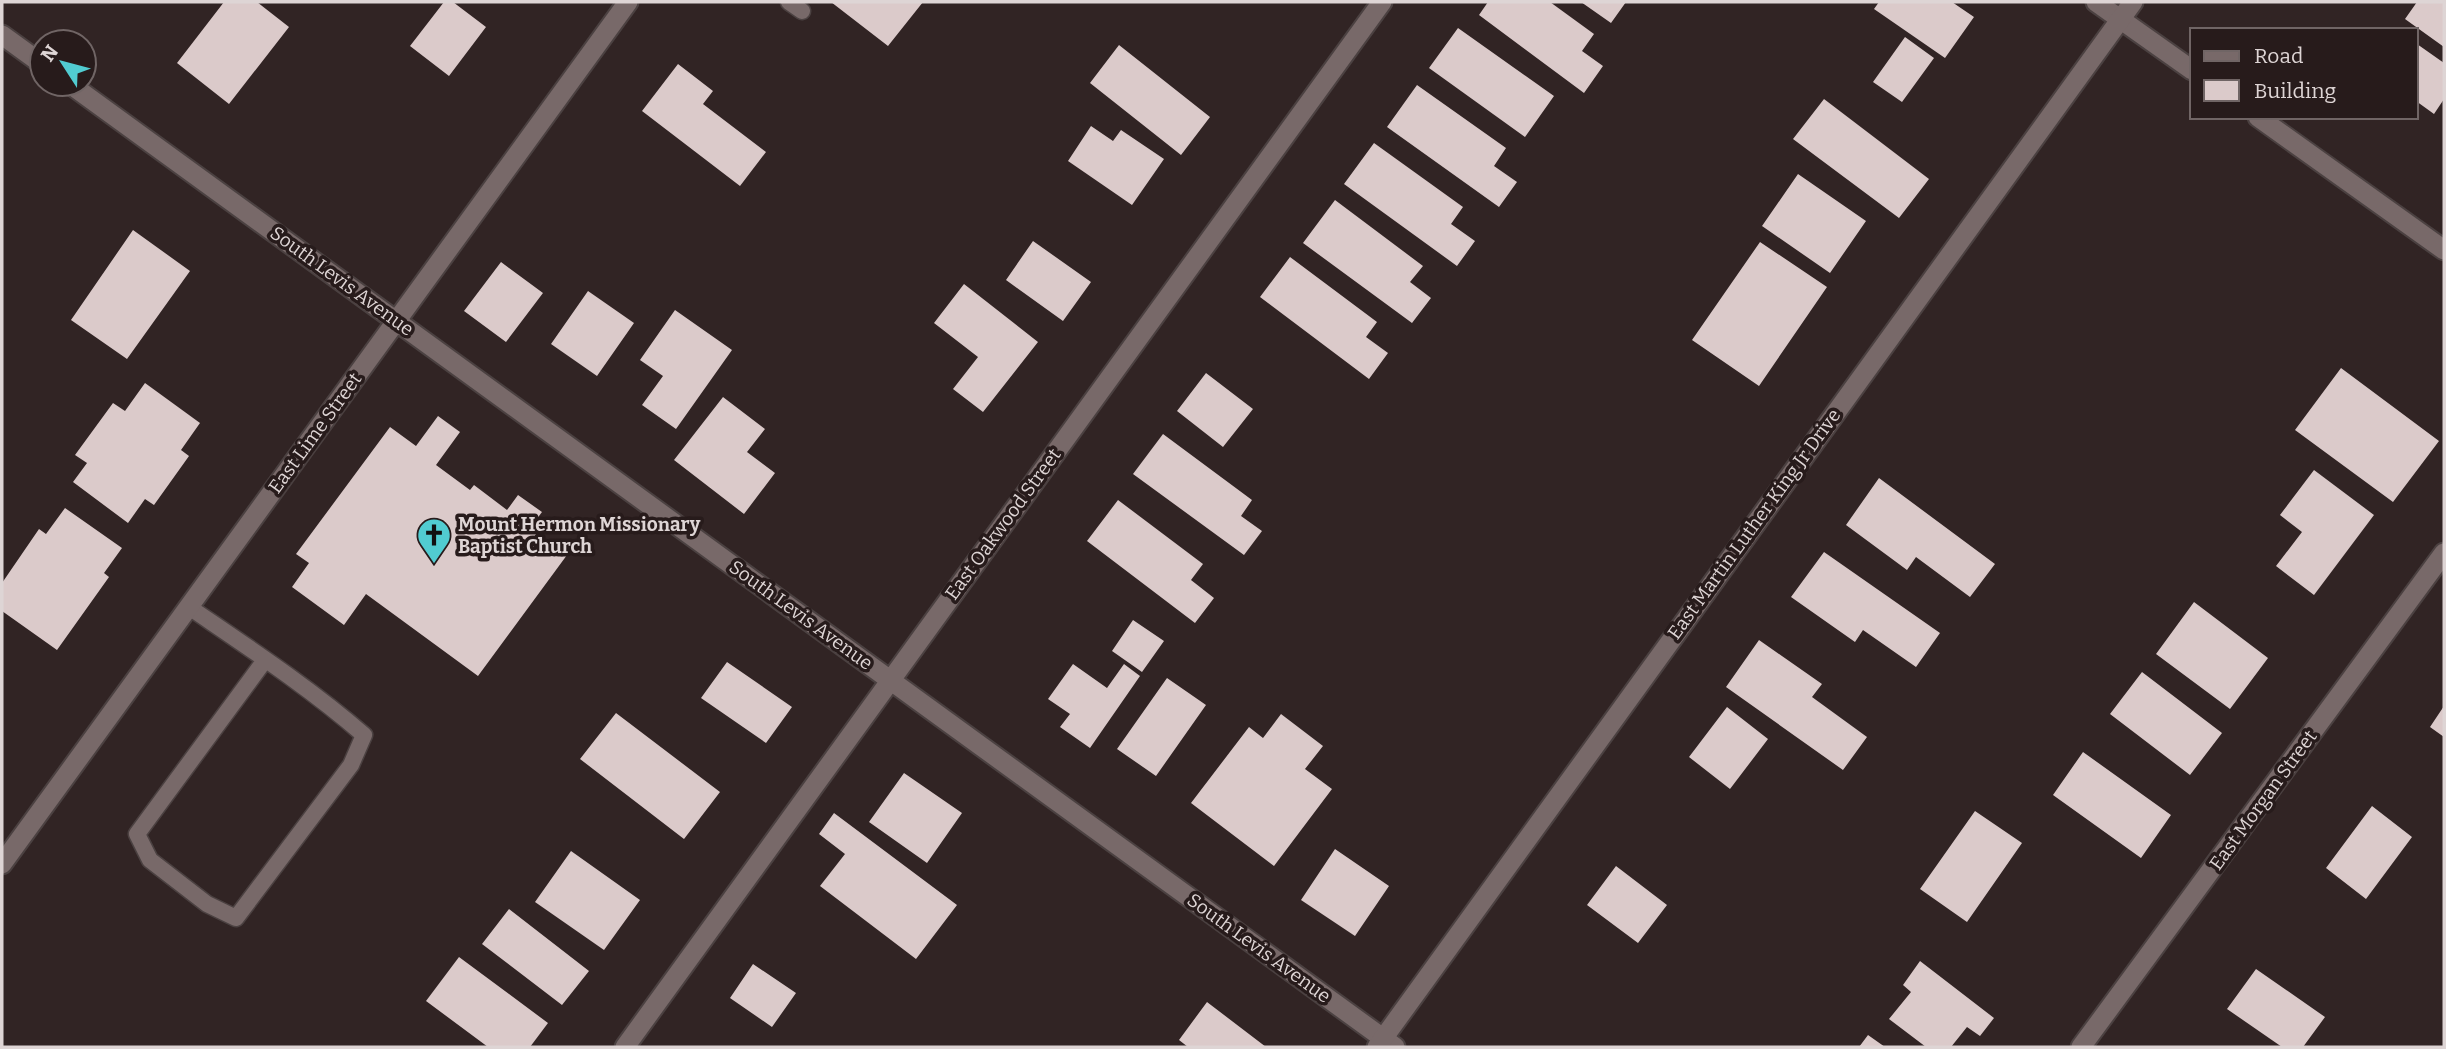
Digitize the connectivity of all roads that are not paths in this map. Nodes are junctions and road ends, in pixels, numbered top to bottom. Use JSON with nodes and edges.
{"nodes":[{"id":1,"x":628,"y":2,"type":"edge"},
{"id":2,"x":1381,"y":2,"type":"edge"},
{"id":3,"x":2096,"y":2,"type":"edge"},
{"id":4,"x":2133,"y":2,"type":"edge"},
{"id":5,"x":2120,"y":19,"type":"junction"},
{"id":6,"x":2,"y":35,"type":"edge"},
{"id":7,"x":28,"y":54,"type":"edge"},
{"id":8,"x":2190,"y":69,"type":"edge"},
{"id":9,"x":89,"y":98,"type":"edge"},
{"id":10,"x":2261,"y":119,"type":"edge"},
{"id":11,"x":2444,"y":250,"type":"edge"},
{"id":12,"x":397,"y":320,"type":"junction"},
{"id":13,"x":2444,"y":553,"type":"edge"},
{"id":14,"x":189,"y":607,"type":"junction"},
{"id":15,"x":265,"y":660,"type":"junction"},
{"id":16,"x":890,"y":680,"type":"junction"},
{"id":17,"x":2,"y":864,"type":"edge"},
{"id":18,"x":1385,"y":1044,"type":"edge"},
{"id":19,"x":625,"y":1047,"type":"edge"},
{"id":20,"x":2081,"y":1047,"type":"edge"}],
"edges":[{"from":1,"to":12,"type":"street","name":"East Lime Street"},
{"from":2,"to":16,"type":"street","name":"East Oakwood Street"},
{"from":3,"to":5,"type":"street"},
{"from":4,"to":5,"type":"street","name":"East Martin Luther King Jr Drive"},
{"from":5,"to":8,"type":"street"},
{"from":5,"to":18,"type":"street","name":"East Martin Luther King Jr Drive"},
{"from":6,"to":7,"type":"street"},
{"from":9,"to":12,"type":"street","name":"South Levis Avenue"},
{"from":10,"to":11,"type":"street"},
{"from":12,"to":14,"type":"street","name":"East Lime Street"},
{"from":12,"to":16,"type":"street","name":"South Levis Avenue"},
{"from":13,"to":20,"type":"street","name":"East Morgan Street"},
{"from":14,"to":15,"type":"lane"},
{"from":14,"to":17,"type":"street","name":"East Lime Street"},
{"from":15,"to":15,"type":"lane"},
{"from":16,"to":18,"type":"street","name":"South Levis Avenue"},
{"from":16,"to":19,"type":"street","name":"East Oakwood Street"}]}
